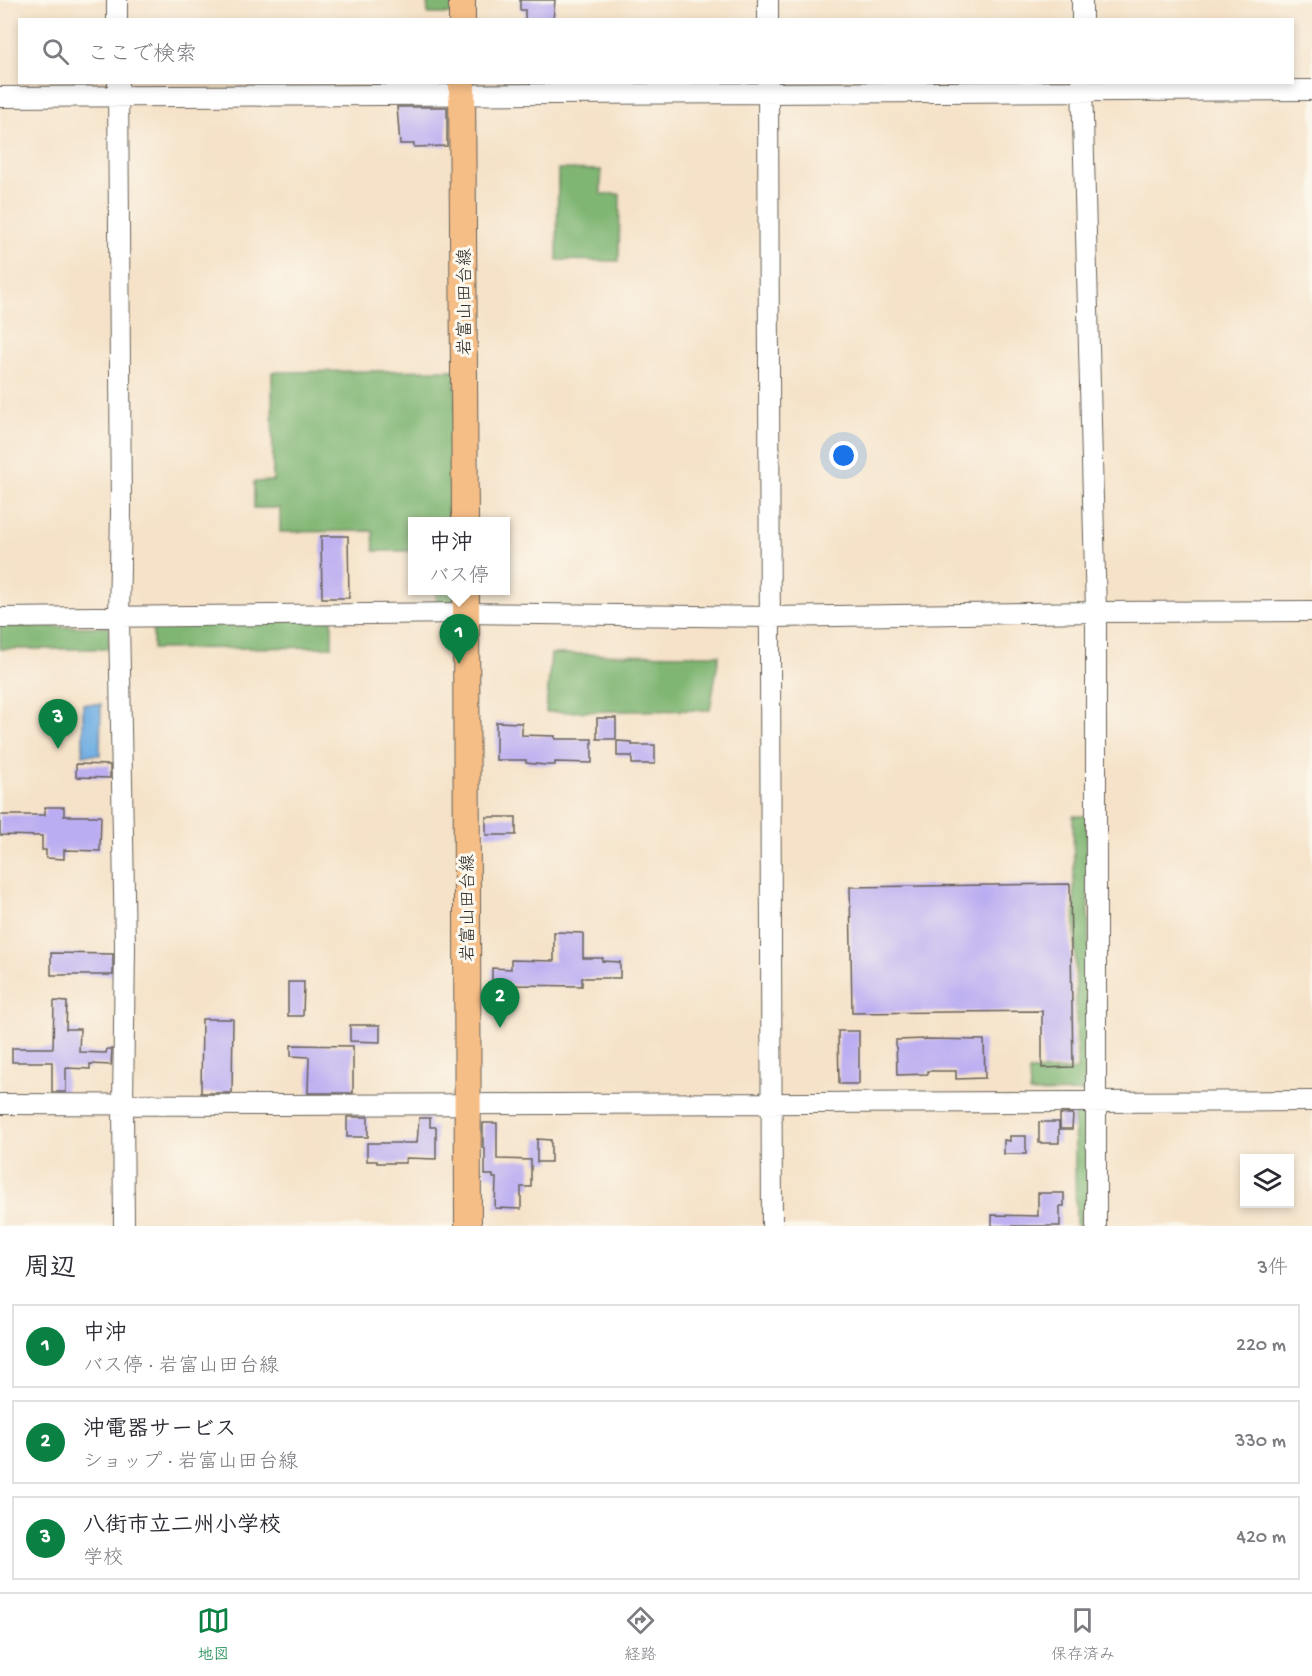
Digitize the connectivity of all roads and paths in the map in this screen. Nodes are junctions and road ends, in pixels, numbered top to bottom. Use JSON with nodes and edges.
{"nodes":[{"id":1,"x":117,"y":0,"type":"edge"},
{"id":2,"x":462,"y":0,"type":"edge"},
{"id":3,"x":768,"y":0,"type":"edge"},
{"id":4,"x":1082,"y":0,"type":"edge"},
{"id":5,"x":117,"y":18,"type":"edge"},
{"id":6,"x":462,"y":18,"type":"edge"},
{"id":7,"x":768,"y":18,"type":"edge"},
{"id":8,"x":1082,"y":18,"type":"edge"},
{"id":9,"x":1082,"y":87,"type":"edge"},
{"id":10,"x":462,"y":88,"type":"edge"},
{"id":11,"x":768,"y":88,"type":"edge"},
{"id":12,"x":118,"y":89,"type":"edge"},
{"id":13,"x":1312,"y":90,"type":"edge"},
{"id":14,"x":0,"y":97,"type":"edge"},
{"id":15,"x":465,"y":517,"type":"edge"},
{"id":16,"x":466,"y":602,"type":"edge"},
{"id":17,"x":1312,"y":611,"type":"edge"},
{"id":18,"x":1096,"y":612,"type":"junction"},
{"id":19,"x":771,"y":617,"type":"junction"},
{"id":20,"x":0,"y":618,"type":"edge"},
{"id":21,"x":119,"y":618,"type":"junction"},
{"id":22,"x":1312,"y":1101,"type":"edge"},
{"id":23,"x":1095,"y":1102,"type":"junction"},
{"id":24,"x":771,"y":1103,"type":"junction"},
{"id":25,"x":0,"y":1104,"type":"edge"},
{"id":26,"x":123,"y":1104,"type":"junction"},
{"id":27,"x":467,"y":1105,"type":"junction"},
{"id":28,"x":124,"y":1226,"type":"edge"},
{"id":29,"x":468,"y":1226,"type":"edge"},
{"id":30,"x":772,"y":1226,"type":"edge"},
{"id":31,"x":1096,"y":1226,"type":"edge"}],
"edges":[{"from":1,"to":5,"type":"street"},
{"from":2,"to":6,"type":"main road"},
{"from":3,"to":7,"type":"street"},
{"from":4,"to":8,"type":"street"},
{"from":9,"to":11,"type":"street"},
{"from":9,"to":13,"type":"street"},
{"from":9,"to":18,"type":"street"},
{"from":10,"to":11,"type":"street"},
{"from":10,"to":12,"type":"street"},
{"from":10,"to":15,"type":"main road","name":"岩富山田台線"},
{"from":11,"to":19,"type":"street"},
{"from":12,"to":14,"type":"street"},
{"from":12,"to":21,"type":"street"},
{"from":16,"to":19,"type":"street"},
{"from":16,"to":21,"type":"street"},
{"from":16,"to":27,"type":"main road","name":"岩富山田台線"},
{"from":17,"to":18,"type":"street"},
{"from":18,"to":19,"type":"street"},
{"from":18,"to":23,"type":"street"},
{"from":19,"to":24,"type":"street"},
{"from":20,"to":21,"type":"street"},
{"from":21,"to":26,"type":"street"},
{"from":22,"to":23,"type":"street"},
{"from":23,"to":24,"type":"street"},
{"from":23,"to":31,"type":"street"},
{"from":24,"to":27,"type":"street"},
{"from":24,"to":30,"type":"street"},
{"from":25,"to":26,"type":"street"},
{"from":26,"to":27,"type":"street"},
{"from":26,"to":28,"type":"street"},
{"from":27,"to":29,"type":"main road","name":"岩富山田台線"}]}
